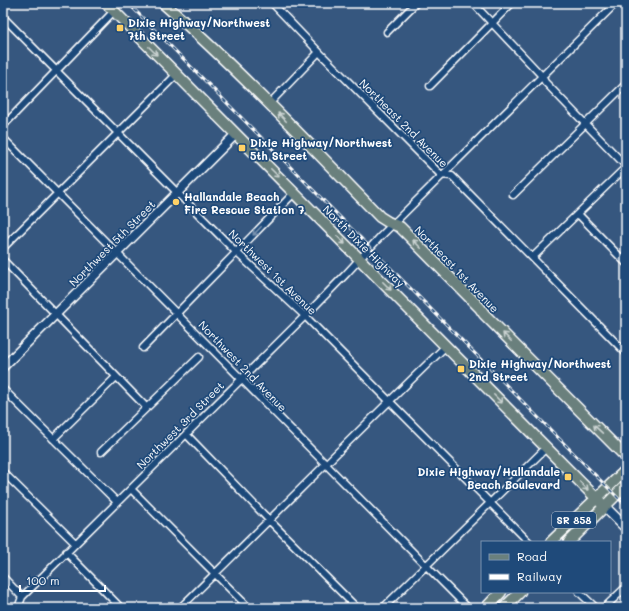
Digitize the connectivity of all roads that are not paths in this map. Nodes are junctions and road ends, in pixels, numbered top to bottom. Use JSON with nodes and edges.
{"nodes":[{"id":1,"x":106,"y":3,"type":"edge"},
{"id":2,"x":163,"y":3,"type":"edge"},
{"id":3,"x":272,"y":3,"type":"edge"},
{"id":4,"x":416,"y":3,"type":"edge"},
{"id":5,"x":473,"y":3,"type":"edge"},
{"id":6,"x":512,"y":3,"type":"edge"},
{"id":7,"x":616,"y":3,"type":"edge"},
{"id":8,"x":114,"y":11,"type":"junction"},
{"id":9,"x":3,"y":17,"type":"edge"},
{"id":10,"x":492,"y":23,"type":"junction"},
{"id":11,"x":387,"y":32,"type":"dead end"},
{"id":12,"x":319,"y":52,"type":"junction"},
{"id":13,"x":56,"y":70,"type":"junction"},
{"id":14,"x":177,"y":74,"type":"junction"},
{"id":15,"x":542,"y":76,"type":"junction"},
{"id":16,"x":626,"y":84,"type":"edge"},
{"id":17,"x":430,"y":86,"type":"dead end"},
{"id":18,"x":269,"y":104,"type":"junction"},
{"id":19,"x":585,"y":124,"type":"junction"},
{"id":20,"x":3,"y":126,"type":"edge"},
{"id":21,"x":118,"y":133,"type":"junction"},
{"id":22,"x":236,"y":134,"type":"junction"},
{"id":23,"x":3,"y":138,"type":"edge"},
{"id":24,"x":626,"y":166,"type":"edge"},
{"id":25,"x":441,"y":175,"type":"junction"},
{"id":26,"x":294,"y":192,"type":"junction"},
{"id":27,"x":58,"y":193,"type":"junction"},
{"id":28,"x":178,"y":193,"type":"junction"},
{"id":29,"x":513,"y":195,"type":"dead end"},
{"id":30,"x":578,"y":214,"type":"junction"},
{"id":31,"x":393,"y":224,"type":"junction"},
{"id":32,"x":3,"y":248,"type":"edge"},
{"id":33,"x":236,"y":252,"type":"junction"},
{"id":34,"x":118,"y":254,"type":"junction"},
{"id":35,"x":533,"y":257,"type":"junction"},
{"id":36,"x":360,"y":258,"type":"junction"},
{"id":37,"x":3,"y":260,"type":"edge"},
{"id":38,"x":626,"y":263,"type":"edge"},
{"id":39,"x":56,"y":314,"type":"junction"},
{"id":40,"x":177,"y":314,"type":"junction"},
{"id":41,"x":304,"y":316,"type":"junction"},
{"id":42,"x":446,"y":346,"type":"junction"},
{"id":43,"x":143,"y":348,"type":"dead end"},
{"id":44,"x":626,"y":353,"type":"edge"},
{"id":45,"x":199,"y":357,"type":"dead end"},
{"id":46,"x":3,"y":367,"type":"edge"},
{"id":47,"x":116,"y":377,"type":"junction"},
{"id":48,"x":241,"y":379,"type":"junction"},
{"id":49,"x":3,"y":388,"type":"edge"},
{"id":50,"x":389,"y":401,"type":"junction"},
{"id":51,"x":146,"y":407,"type":"junction"},
{"id":52,"x":186,"y":434,"type":"junction"},
{"id":53,"x":53,"y":439,"type":"junction"},
{"id":54,"x":546,"y":448,"type":"junction"},
{"id":55,"x":101,"y":452,"type":"dead end"},
{"id":56,"x":626,"y":457,"type":"edge"},
{"id":57,"x":326,"y":465,"type":"junction"},
{"id":58,"x":626,"y":470,"type":"edge"},
{"id":59,"x":3,"y":472,"type":"edge"},
{"id":60,"x":626,"y":485,"type":"edge"},
{"id":61,"x":130,"y":489,"type":"junction"},
{"id":62,"x":596,"y":498,"type":"junction"},
{"id":63,"x":117,"y":502,"type":"junction"},
{"id":64,"x":490,"y":503,"type":"junction"},
{"id":65,"x":604,"y":506,"type":"junction"},
{"id":66,"x":270,"y":521,"type":"junction"},
{"id":67,"x":626,"y":528,"type":"edge"},
{"id":68,"x":528,"y":541,"type":"edge"},
{"id":69,"x":552,"y":541,"type":"edge"},
{"id":70,"x":570,"y":541,"type":"edge"},
{"id":71,"x":75,"y":544,"type":"junction"},
{"id":72,"x":66,"y":552,"type":"junction"},
{"id":73,"x":426,"y":565,"type":"junction"},
{"id":74,"x":215,"y":574,"type":"junction"},
{"id":75,"x":3,"y":577,"type":"edge"},
{"id":76,"x":626,"y":587,"type":"edge"},
{"id":77,"x":501,"y":593,"type":"edge"},
{"id":78,"x":519,"y":593,"type":"edge"},
{"id":79,"x":580,"y":593,"type":"edge"},
{"id":80,"x":22,"y":597,"type":"junction"},
{"id":81,"x":18,"y":608,"type":"edge"},
{"id":82,"x":121,"y":608,"type":"edge"},
{"id":83,"x":180,"y":608,"type":"edge"},
{"id":84,"x":249,"y":608,"type":"edge"},
{"id":85,"x":357,"y":608,"type":"edge"},
{"id":86,"x":383,"y":608,"type":"edge"},
{"id":87,"x":468,"y":608,"type":"edge"},
{"id":88,"x":486,"y":608,"type":"edge"},
{"id":89,"x":504,"y":608,"type":"edge"},
{"id":90,"x":596,"y":608,"type":"edge"},
{"id":91,"x":604,"y":608,"type":"edge"}],
"edges":[{"from":1,"to":8,"type":"main road","name":"North Dixie Highway"},
{"from":2,"to":18,"type":"main road","name":"Northeast 1st Avenue"},
{"from":3,"to":12,"type":"street","name":"Northeast 2nd Avenue"},
{"from":4,"to":11,"type":"street"},
{"from":5,"to":10,"type":"street"},
{"from":6,"to":10,"type":"street"},
{"from":7,"to":15,"type":"street","name":"Northwest 3rd Street"},
{"from":8,"to":13,"type":"street"},
{"from":8,"to":14,"type":"main road","name":"North Dixie Highway","one_way":true},
{"from":9,"to":13,"type":"street","name":"Northwest 1st Avenue"},
{"from":10,"to":15,"type":"street"},
{"from":10,"to":17,"type":"street"},
{"from":12,"to":18,"type":"street"},
{"from":12,"to":25,"type":"street","name":"Northeast 2nd Avenue"},
{"from":13,"to":20,"type":"street"},
{"from":13,"to":21,"type":"street","name":"Northwest 1st Avenue"},
{"from":14,"to":21,"type":"street"},
{"from":14,"to":22,"type":"main road","name":"North Dixie Highway"},
{"from":15,"to":19,"type":"street"},
{"from":15,"to":25,"type":"street","name":"Northwest 3rd Street"},
{"from":16,"to":19,"type":"street"},
{"from":31,"to":18,"type":"main road","name":"Northeast 1st Avenue","one_way":true},
{"from":19,"to":24,"type":"street"},
{"from":19,"to":29,"type":"street"},
{"from":21,"to":27,"type":"street"},
{"from":21,"to":28,"type":"street","name":"Northwest 1st Avenue"},
{"from":22,"to":26,"type":"main road","name":"North Dixie Highway","one_way":true},
{"from":22,"to":28,"type":"street","name":"Northwest 5th Street"},
{"from":23,"to":27,"type":"street","name":"Northwest 2nd Avenue"},
{"from":24,"to":30,"type":"street"},
{"from":25,"to":31,"type":"street","name":"Northwest 3rd Street"},
{"from":25,"to":35,"type":"street","name":"Northeast 2nd Avenue"},
{"from":26,"to":33,"type":"street","one_way":true},
{"from":26,"to":36,"type":"main road","name":"North Dixie Highway","one_way":true},
{"from":27,"to":32,"type":"street"},
{"from":27,"to":34,"type":"street","name":"Northwest 2nd Avenue"},
{"from":28,"to":33,"type":"street","name":"Northwest 1st Avenue"},
{"from":28,"to":34,"type":"street","name":"Northwest 5th Street"},
{"from":30,"to":35,"type":"street"},
{"from":30,"to":38,"type":"street"},
{"from":31,"to":36,"type":"street","name":"Northwest 3rd Street"},
{"from":56,"to":31,"type":"main road","name":"Northeast 1st Avenue","one_way":true},
{"from":33,"to":40,"type":"street"},
{"from":33,"to":41,"type":"street","name":"Northwest 1st Avenue"},
{"from":34,"to":39,"type":"street","name":"Northwest 5th Street"},
{"from":34,"to":40,"type":"street","name":"Northwest 2nd Avenue"},
{"from":35,"to":44,"type":"street","name":"Northeast 2nd Avenue"},
{"from":36,"to":41,"type":"street","name":"Northwest 3rd Street"},
{"from":36,"to":42,"type":"main road","name":"North Dixie Highway","one_way":true},
{"from":37,"to":39,"type":"street"},
{"from":39,"to":46,"type":"street","name":"Northwest 5th Street"},
{"from":39,"to":47,"type":"street"},
{"from":40,"to":43,"type":"street"},
{"from":40,"to":48,"type":"street","name":"Northwest 2nd Avenue"},
{"from":41,"to":48,"type":"street","name":"Northwest 3rd Street"},
{"from":41,"to":50,"type":"street","name":"Northwest 1st Avenue"},
{"from":42,"to":50,"type":"street"},
{"from":42,"to":54,"type":"main road","name":"North Dixie Highway","one_way":true},
{"from":45,"to":51,"type":"street"},
{"from":47,"to":51,"type":"street"},
{"from":47,"to":53,"type":"street"},
{"from":48,"to":52,"type":"street","name":"Northwest 3rd Street"},
{"from":48,"to":57,"type":"street","name":"Northwest 2nd Avenue"},
{"from":49,"to":53,"type":"street"},
{"from":50,"to":57,"type":"street"},
{"from":50,"to":64,"type":"street","name":"Northwest 1st Avenue"},
{"from":51,"to":55,"type":"street"},
{"from":52,"to":61,"type":"street","name":"Northwest 3rd Street"},
{"from":52,"to":66,"type":"street"},
{"from":53,"to":63,"type":"street"},
{"from":54,"to":62,"type":"main road","name":"North Dixie Highway","one_way":true},
{"from":54,"to":64,"type":"street"},
{"from":57,"to":66,"type":"street"},
{"from":57,"to":73,"type":"street","name":"Northwest 2nd Avenue"},
{"from":58,"to":62,"type":"main road","number":"SR 858"},
{"from":59,"to":71,"type":"street"},
{"from":60,"to":65,"type":"main road","number":"SR 858"},
{"from":61,"to":63,"type":"street","name":"Northwest 3rd Street"},
{"from":61,"to":74,"type":"street"},
{"from":62,"to":65,"type":"main road","name":"North Dixie Highway"},
{"from":62,"to":69,"type":"main road","number":"SR 858"},
{"from":63,"to":71,"type":"street","name":"Northwest 3rd Street"},
{"from":64,"to":68,"type":"street","name":"Northwest 1st Avenue"},
{"from":64,"to":73,"type":"street"},
{"from":65,"to":67,"type":"main road"},
{"from":65,"to":70,"type":"main road","number":"SR 858"},
{"from":66,"to":74,"type":"street"},
{"from":66,"to":85,"type":"street"},
{"from":71,"to":72,"type":"street","name":"Northwest 3rd Street"},
{"from":72,"to":80,"type":"street","name":"Northwest 3rd Street"},
{"from":72,"to":82,"type":"street"},
{"from":73,"to":86,"type":"street"},
{"from":73,"to":87,"type":"street","name":"Northwest 2nd Avenue"},
{"from":74,"to":83,"type":"street"},
{"from":74,"to":84,"type":"street"},
{"from":75,"to":80,"type":"street"},
{"from":76,"to":91,"type":"street"},
{"from":77,"to":88,"type":"main road"},
{"from":78,"to":89,"type":"main road"},
{"from":79,"to":90,"type":"street"},
{"from":80,"to":81,"type":"street","name":"Northwest 3rd Street"}]}
